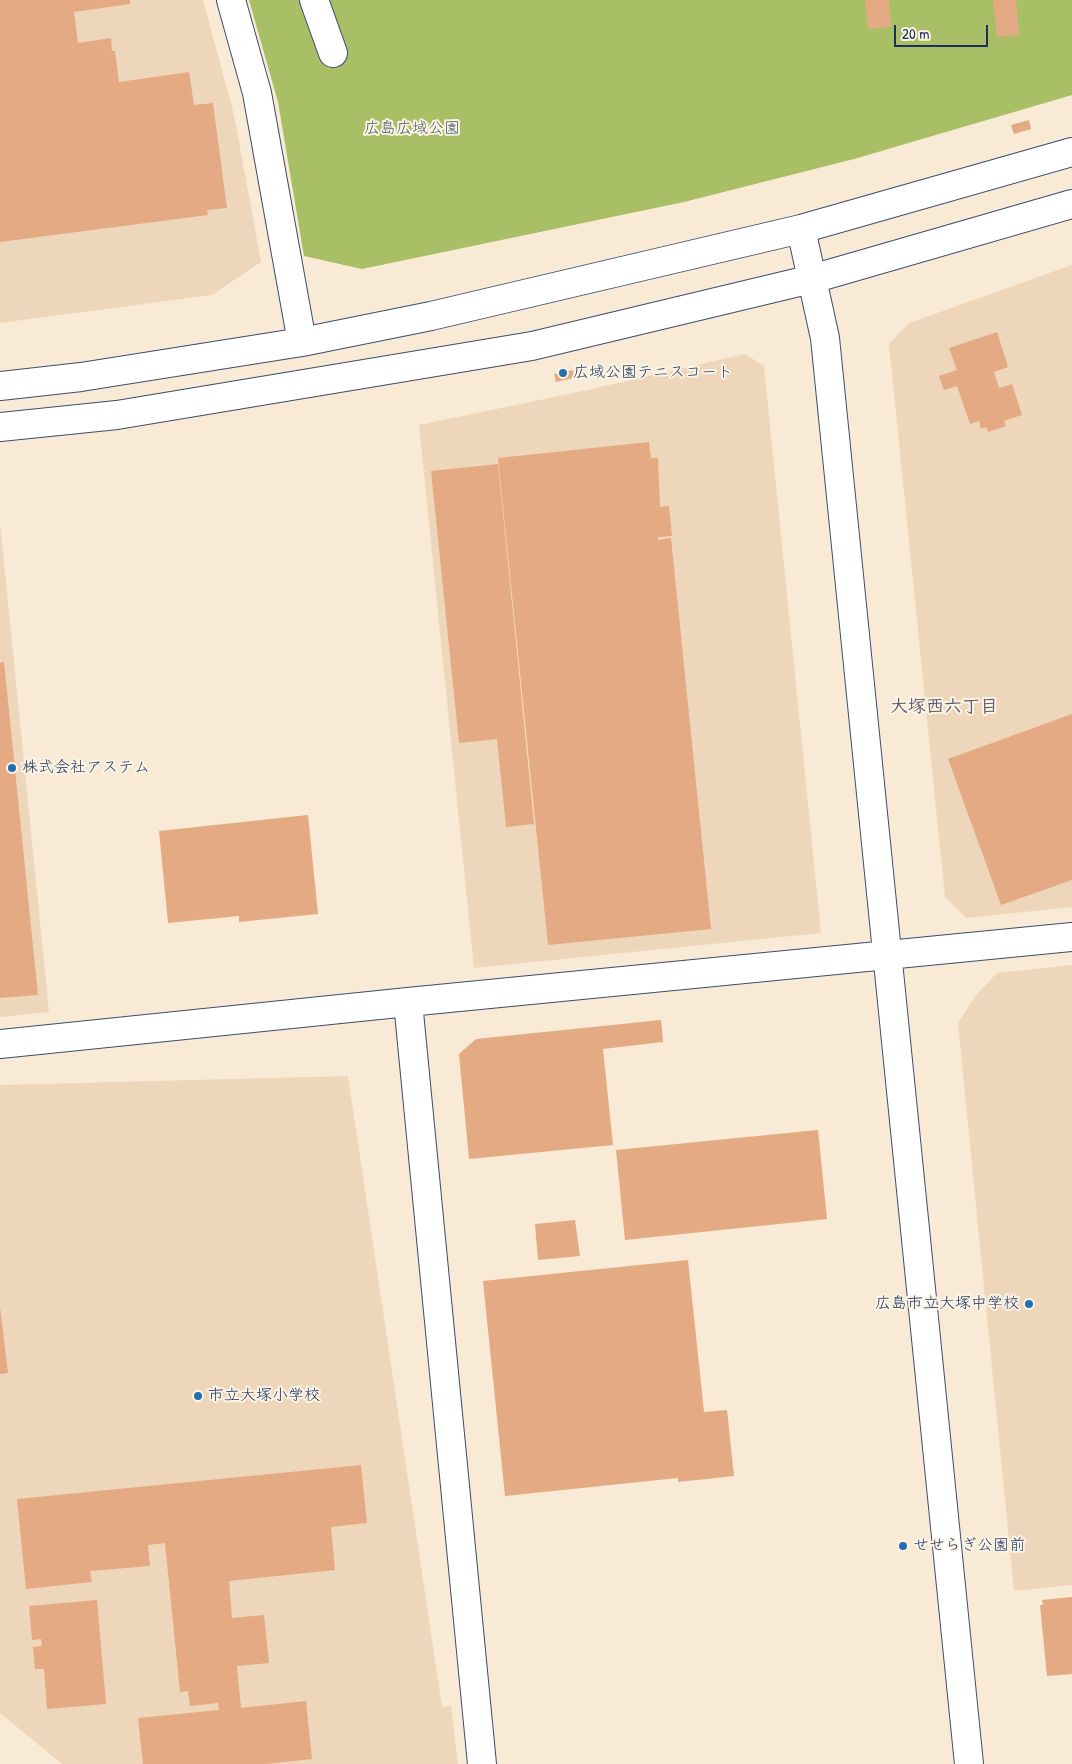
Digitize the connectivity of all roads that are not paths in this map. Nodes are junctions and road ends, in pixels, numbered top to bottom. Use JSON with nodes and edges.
{"nodes":[{"id":1,"x":231,"y":0,"type":"edge"},
{"id":2,"x":314,"y":0,"type":"edge"},
{"id":3,"x":333,"y":53,"type":"dead end"},
{"id":4,"x":1072,"y":152,"type":"edge"},
{"id":5,"x":1072,"y":204,"type":"edge"},
{"id":6,"x":801,"y":229,"type":"junction"},
{"id":7,"x":812,"y":279,"type":"junction"},
{"id":8,"x":302,"y":342,"type":"junction"},
{"id":9,"x":0,"y":386,"type":"edge"},
{"id":10,"x":0,"y":427,"type":"edge"},
{"id":11,"x":1072,"y":937,"type":"edge"},
{"id":12,"x":888,"y":956,"type":"junction"},
{"id":13,"x":408,"y":1002,"type":"junction"},
{"id":14,"x":0,"y":1044,"type":"edge"},
{"id":15,"x":482,"y":1764,"type":"edge"},
{"id":16,"x":969,"y":1764,"type":"edge"}],
"edges":[{"from":1,"to":8,"type":"street"},
{"from":2,"to":3,"type":"street"},
{"from":4,"to":6,"type":"street"},
{"from":5,"to":7,"type":"street"},
{"from":6,"to":7,"type":"street"},
{"from":6,"to":8,"type":"street"},
{"from":7,"to":10,"type":"street"},
{"from":7,"to":12,"type":"street"},
{"from":8,"to":9,"type":"street"},
{"from":11,"to":12,"type":"street"},
{"from":12,"to":13,"type":"street"},
{"from":12,"to":16,"type":"street"},
{"from":13,"to":14,"type":"street"},
{"from":13,"to":15,"type":"street"}]}
